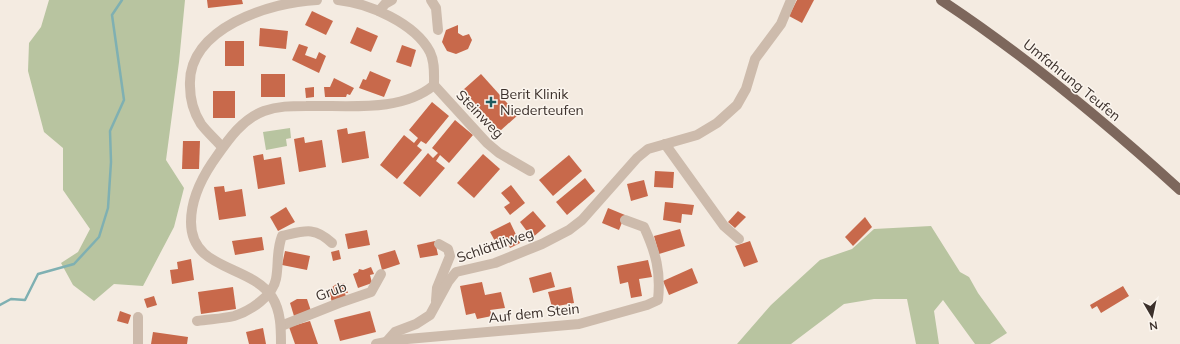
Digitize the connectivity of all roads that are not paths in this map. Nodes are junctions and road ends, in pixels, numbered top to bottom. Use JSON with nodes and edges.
{"nodes":[{"id":1,"x":317,"y":0,"type":"edge"},
{"id":2,"x":338,"y":0,"type":"edge"},
{"id":3,"x":392,"y":0,"type":"edge"},
{"id":4,"x":431,"y":0,"type":"edge"},
{"id":5,"x":791,"y":0,"type":"edge"},
{"id":6,"x":941,"y":0,"type":"edge"},
{"id":7,"x":379,"y":11,"type":"junction"},
{"id":8,"x":438,"y":30,"type":"dead end"},
{"id":9,"x":434,"y":85,"type":"junction"},
{"id":10,"x":665,"y":144,"type":"junction"},
{"id":11,"x":222,"y":147,"type":"junction"},
{"id":12,"x":530,"y":171,"type":"dead end"},
{"id":13,"x":1180,"y":190,"type":"edge"},
{"id":14,"x":625,"y":220,"type":"dead end"},
{"id":15,"x":739,"y":239,"type":"dead end"},
{"id":16,"x":332,"y":242,"type":"dead end"},
{"id":17,"x":439,"y":244,"type":"dead end"},
{"id":18,"x":381,"y":274,"type":"dead end"},
{"id":19,"x":270,"y":294,"type":"junction"},
{"id":20,"x":436,"y":307,"type":"junction"},
{"id":21,"x":138,"y":317,"type":"dead end"},
{"id":22,"x":197,"y":321,"type":"dead end"},
{"id":23,"x":281,"y":326,"type":"junction"},
{"id":24,"x":382,"y":343,"type":"edge"},
{"id":25,"x":138,"y":344,"type":"edge"},
{"id":26,"x":281,"y":344,"type":"edge"}],
"edges":[{"from":1,"to":11,"type":"street"},
{"from":2,"to":7,"type":"street"},
{"from":3,"to":7,"type":"street"},
{"from":4,"to":8,"type":"street"},
{"from":5,"to":10,"type":"street","name":"Schlättliweg"},
{"from":6,"to":13,"type":"main road","name":"Umfahrung Teufen"},
{"from":7,"to":9,"type":"street"},
{"from":9,"to":11,"type":"street"},
{"from":9,"to":12,"type":"street","name":"Steinweg"},
{"from":10,"to":15,"type":"street"},
{"from":10,"to":20,"type":"street","name":"Schlättliweg"},
{"from":11,"to":19,"type":"street"},
{"from":14,"to":24,"type":"street","name":"Auf dem Stein"},
{"from":16,"to":19,"type":"street"},
{"from":17,"to":20,"type":"street"},
{"from":18,"to":23,"type":"street","name":"Grub"},
{"from":19,"to":22,"type":"street"},
{"from":19,"to":23,"type":"street"},
{"from":20,"to":24,"type":"street","name":"Schlättliweg"},
{"from":21,"to":25,"type":"street"},
{"from":23,"to":26,"type":"street"}]}
